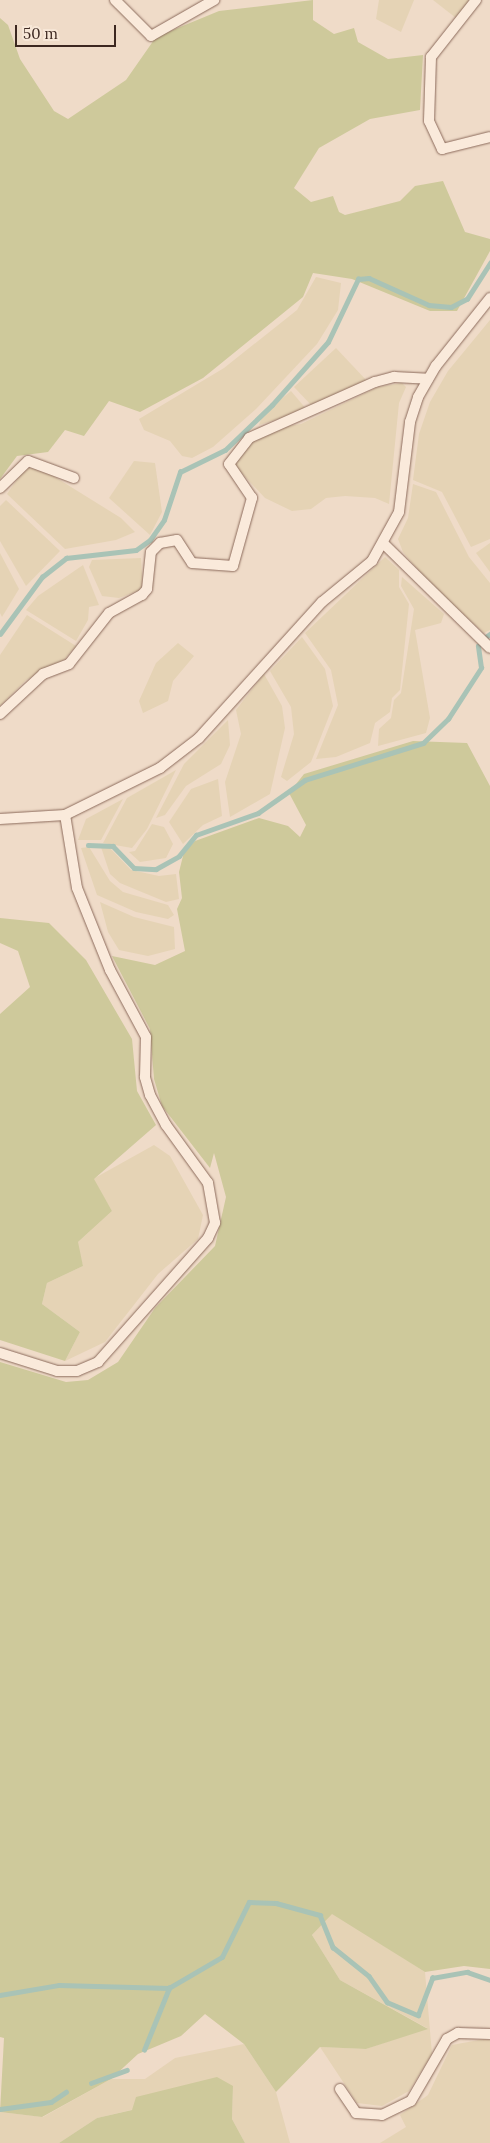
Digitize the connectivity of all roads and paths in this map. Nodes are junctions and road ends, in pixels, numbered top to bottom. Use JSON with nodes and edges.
{"nodes":[{"id":1,"x":115,"y":0,"type":"edge"},
{"id":2,"x":214,"y":0,"type":"edge"},
{"id":3,"x":476,"y":0,"type":"edge"},
{"id":4,"x":490,"y":137,"type":"edge"},
{"id":5,"x":490,"y":298,"type":"edge"},
{"id":6,"x":428,"y":379,"type":"junction"},
{"id":7,"x":74,"y":478,"type":"dead end"},
{"id":8,"x":0,"y":488,"type":"edge"},
{"id":9,"x":385,"y":545,"type":"junction"},
{"id":10,"x":490,"y":648,"type":"edge"},
{"id":11,"x":0,"y":714,"type":"edge"},
{"id":12,"x":65,"y":815,"type":"junction"},
{"id":13,"x":0,"y":819,"type":"edge"},
{"id":14,"x":0,"y":1353,"type":"edge"},
{"id":15,"x":490,"y":2034,"type":"edge"},
{"id":16,"x":340,"y":2089,"type":"dead end"}],
"edges":[{"from":1,"to":2,"type":"street"},
{"from":3,"to":4,"type":"street"},
{"from":5,"to":6,"type":"street"},
{"from":6,"to":9,"type":"street"},
{"from":6,"to":11,"type":"street"},
{"from":7,"to":8,"type":"street"},
{"from":9,"to":10,"type":"street"},
{"from":9,"to":12,"type":"street"},
{"from":12,"to":13,"type":"street"},
{"from":12,"to":14,"type":"street"},
{"from":15,"to":16,"type":"street"}]}
